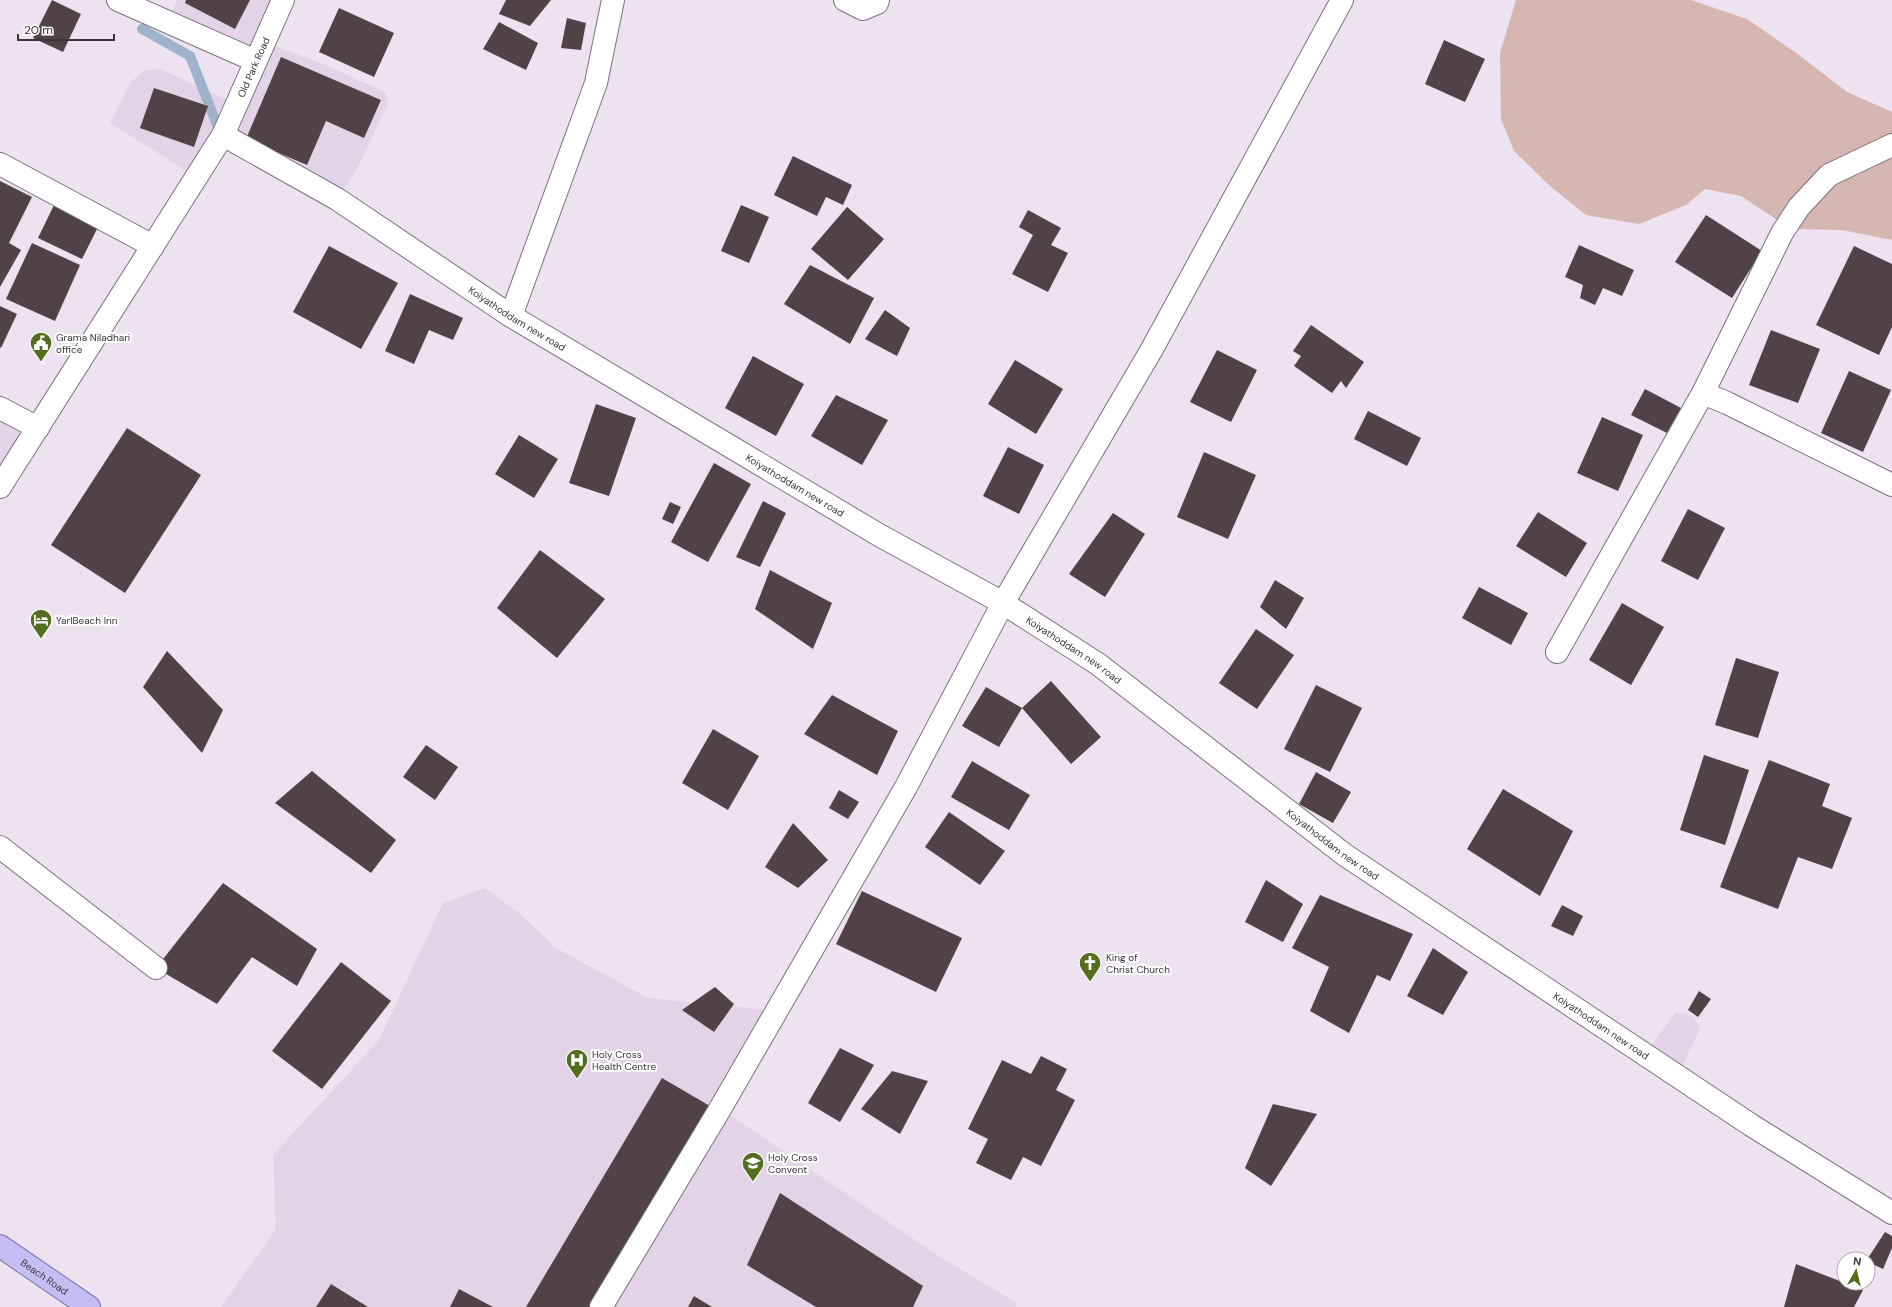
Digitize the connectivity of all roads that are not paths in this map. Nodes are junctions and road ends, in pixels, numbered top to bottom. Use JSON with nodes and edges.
{"nodes":[{"id":1,"x":118,"y":0,"type":"edge"},
{"id":2,"x":283,"y":0,"type":"edge"},
{"id":3,"x":613,"y":0,"type":"edge"},
{"id":4,"x":845,"y":0,"type":"edge"},
{"id":5,"x":878,"y":0,"type":"edge"},
{"id":6,"x":1342,"y":0,"type":"edge"},
{"id":7,"x":256,"y":61,"type":"junction"},
{"id":8,"x":223,"y":135,"type":"junction"},
{"id":9,"x":1892,"y":145,"type":"edge"},
{"id":10,"x":0,"y":164,"type":"edge"},
{"id":11,"x":152,"y":246,"type":"junction"},
{"id":12,"x":512,"y":316,"type":"junction"},
{"id":13,"x":1703,"y":393,"type":"junction"},
{"id":14,"x":0,"y":408,"type":"edge"},
{"id":15,"x":38,"y":428,"type":"junction"},
{"id":16,"x":1892,"y":485,"type":"edge"},
{"id":17,"x":0,"y":487,"type":"edge"},
{"id":18,"x":1003,"y":603,"type":"junction"},
{"id":19,"x":1557,"y":652,"type":"dead end"},
{"id":20,"x":0,"y":847,"type":"edge"},
{"id":21,"x":156,"y":968,"type":"dead end"},
{"id":22,"x":1892,"y":1213,"type":"edge"},
{"id":23,"x":0,"y":1246,"type":"edge"},
{"id":24,"x":89,"y":1307,"type":"edge"},
{"id":25,"x":601,"y":1307,"type":"edge"}],
"edges":[{"from":1,"to":7,"type":"street"},
{"from":2,"to":7,"type":"street","name":"Old Park Road"},
{"from":3,"to":12,"type":"street"},
{"from":4,"to":5,"type":"street"},
{"from":6,"to":18,"type":"street"},
{"from":7,"to":8,"type":"street","name":"Old Park Road"},
{"from":8,"to":11,"type":"street","name":"Old Park Road"},
{"from":8,"to":12,"type":"street","name":"Koiyathoddam new road"},
{"from":9,"to":13,"type":"street"},
{"from":10,"to":11,"type":"street"},
{"from":11,"to":15,"type":"street","name":"Old Park Road"},
{"from":12,"to":18,"type":"street","name":"Koiyathoddam new road"},
{"from":13,"to":16,"type":"street"},
{"from":13,"to":19,"type":"street"},
{"from":14,"to":15,"type":"street"},
{"from":15,"to":17,"type":"street","name":"Old Park Road"},
{"from":18,"to":22,"type":"street","name":"Koiyathoddam new road"},
{"from":18,"to":25,"type":"street"},
{"from":20,"to":21,"type":"street"},
{"from":23,"to":24,"type":"main road","name":"Beach Road"}]}
